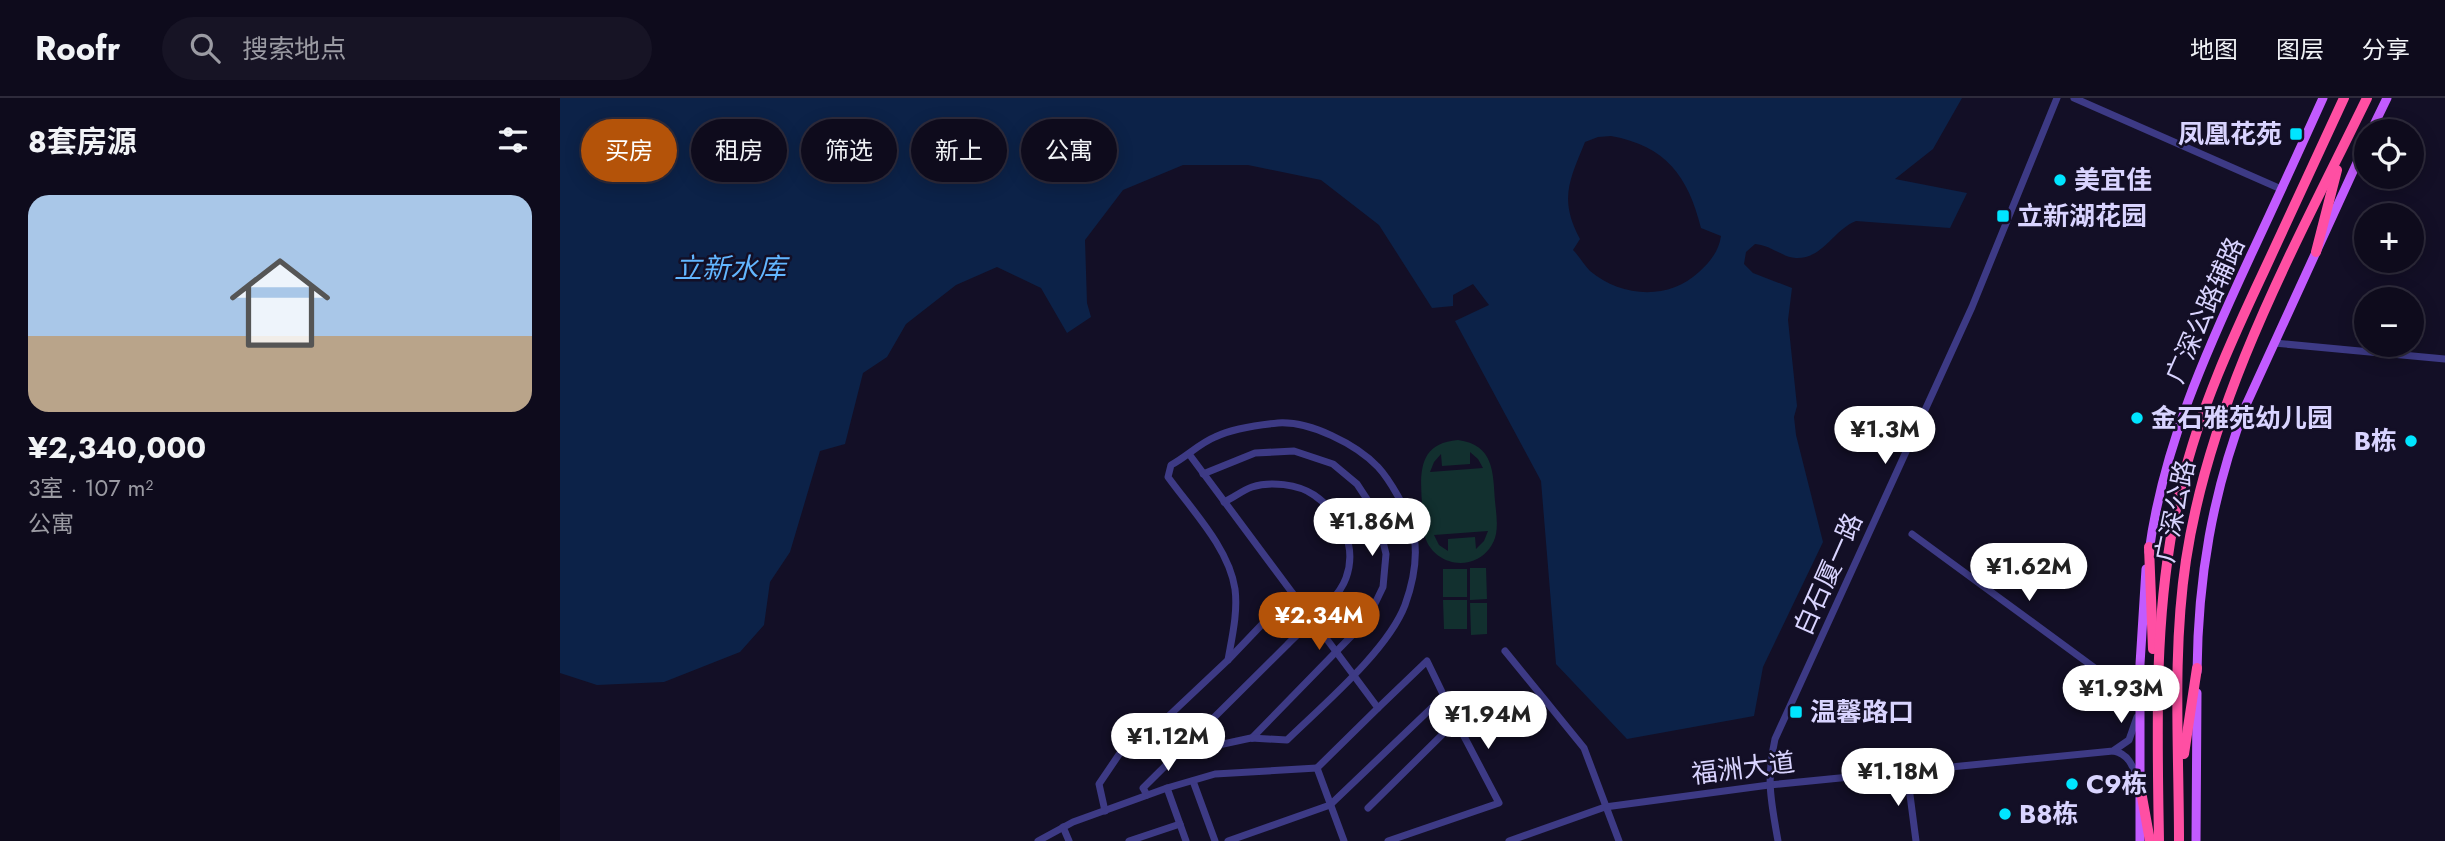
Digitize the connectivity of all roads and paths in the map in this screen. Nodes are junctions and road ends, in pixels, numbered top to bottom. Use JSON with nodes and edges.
{"nodes":[{"id":1,"x":2057,"y":98,"type":"edge"},
{"id":2,"x":2074,"y":98,"type":"edge"},
{"id":3,"x":2323,"y":98,"type":"edge"},
{"id":4,"x":2344,"y":98,"type":"edge"},
{"id":5,"x":2367,"y":98,"type":"edge"},
{"id":6,"x":2386,"y":98,"type":"edge"},
{"id":7,"x":2376,"y":119,"type":"edge"},
{"id":8,"x":2343,"y":147,"type":"junction"},
{"id":9,"x":2354,"y":169,"type":"edge"},
{"id":10,"x":2281,"y":189,"type":"junction"},
{"id":11,"x":2316,"y":252,"type":"junction"},
{"id":12,"x":2274,"y":344,"type":"junction"},
{"id":13,"x":2445,"y":359,"type":"edge"},
{"id":14,"x":1189,"y":454,"type":"junction"},
{"id":15,"x":1203,"y":474,"type":"junction"},
{"id":16,"x":1224,"y":502,"type":"junction"},
{"id":17,"x":1912,"y":534,"type":"dead end"},
{"id":18,"x":2149,"y":547,"type":"junction"},
{"id":19,"x":1292,"y":593,"type":"junction"},
{"id":20,"x":1312,"y":620,"type":"junction"},
{"id":21,"x":1505,"y":651,"type":"dead end"},
{"id":22,"x":1337,"y":653,"type":"junction"},
{"id":23,"x":1228,"y":660,"type":"junction"},
{"id":24,"x":2197,"y":668,"type":"junction"},
{"id":25,"x":1353,"y":674,"type":"junction"},
{"id":26,"x":2139,"y":690,"type":"junction"},
{"id":27,"x":1444,"y":696,"type":"junction"},
{"id":28,"x":2157,"y":705,"type":"junction"},
{"id":29,"x":1378,"y":708,"type":"junction"},
{"id":30,"x":2139,"y":709,"type":"junction"},
{"id":31,"x":1456,"y":721,"type":"junction"},
{"id":32,"x":1251,"y":738,"type":"junction"},
{"id":33,"x":2113,"y":751,"type":"junction"},
{"id":34,"x":1177,"y":754,"type":"junction"},
{"id":35,"x":1317,"y":768,"type":"junction"},
{"id":36,"x":1907,"y":772,"type":"junction"},
{"id":37,"x":1194,"y":781,"type":"junction"},
{"id":38,"x":2179,"y":784,"type":"junction"},
{"id":39,"x":1769,"y":785,"type":"junction"},
{"id":40,"x":2140,"y":786,"type":"junction"},
{"id":41,"x":1167,"y":788,"type":"junction"},
{"id":42,"x":1147,"y":795,"type":"junction"},
{"id":43,"x":1330,"y":805,"type":"junction"},
{"id":44,"x":1605,"y":807,"type":"junction"},
{"id":45,"x":1367,"y":808,"type":"dead end"},
{"id":46,"x":1105,"y":811,"type":"junction"},
{"id":47,"x":1180,"y":824,"type":"junction"},
{"id":48,"x":1063,"y":827,"type":"junction"},
{"id":49,"x":1038,"y":841,"type":"edge"},
{"id":50,"x":1069,"y":841,"type":"edge"},
{"id":51,"x":1129,"y":841,"type":"edge"},
{"id":52,"x":1186,"y":841,"type":"edge"},
{"id":53,"x":1215,"y":841,"type":"edge"},
{"id":54,"x":1228,"y":841,"type":"edge"},
{"id":55,"x":1344,"y":841,"type":"edge"},
{"id":56,"x":1388,"y":841,"type":"edge"},
{"id":57,"x":1509,"y":841,"type":"edge"},
{"id":58,"x":1619,"y":841,"type":"edge"},
{"id":59,"x":1778,"y":841,"type":"edge"},
{"id":60,"x":1916,"y":841,"type":"edge"},
{"id":61,"x":2140,"y":841,"type":"edge"},
{"id":62,"x":2150,"y":841,"type":"edge"},
{"id":63,"x":2159,"y":841,"type":"edge"},
{"id":64,"x":2179,"y":841,"type":"edge"},
{"id":65,"x":2196,"y":841,"type":"edge"}],
"edges":[{"from":1,"to":39,"type":"street","name":"白石厦一路"},
{"from":2,"to":10,"type":"street"},
{"from":3,"to":10,"type":"main road","name":"广深公路辅路"},
{"from":4,"to":28,"type":"highway","name":"广深公路"},
{"from":5,"to":8,"type":"highway","name":"广深公路"},
{"from":6,"to":7,"type":"main road"},
{"from":8,"to":11,"type":"highway"},
{"from":8,"to":38,"type":"highway","name":"广深公路"},
{"from":9,"to":11,"type":"main road"},
{"from":10,"to":18,"type":"main road","name":"广深公路辅路"},
{"from":11,"to":12,"type":"main road"},
{"from":12,"to":13,"type":"street"},
{"from":12,"to":24,"type":"main road"},
{"from":14,"to":15,"type":"street"},
{"from":14,"to":23,"type":"street"},
{"from":14,"to":25,"type":"street"},
{"from":15,"to":16,"type":"street"},
{"from":15,"to":22,"type":"street"},
{"from":16,"to":19,"type":"street"},
{"from":16,"to":20,"type":"street"},
{"from":17,"to":26,"type":"street"},
{"from":18,"to":26,"type":"main road","name":"广深公路辅路"},
{"from":18,"to":28,"type":"highway"},
{"from":19,"to":20,"type":"street"},
{"from":19,"to":23,"type":"street"},
{"from":20,"to":22,"type":"street"},
{"from":20,"to":34,"type":"street"},
{"from":21,"to":44,"type":"street"},
{"from":22,"to":25,"type":"street"},
{"from":22,"to":32,"type":"street"},
{"from":23,"to":46,"type":"street"},
{"from":24,"to":38,"type":"highway"},
{"from":24,"to":65,"type":"main road"},
{"from":25,"to":29,"type":"street"},
{"from":25,"to":32,"type":"street"},
{"from":26,"to":30,"type":"main road","name":"广深公路辅路"},
{"from":27,"to":29,"type":"street"},
{"from":27,"to":31,"type":"street"},
{"from":27,"to":43,"type":"street"},
{"from":28,"to":63,"type":"highway","name":"广深公路"},
{"from":29,"to":35,"type":"street"},
{"from":30,"to":33,"type":"street"},
{"from":30,"to":40,"type":"main road","name":"广深公路辅路"},
{"from":31,"to":45,"type":"street"},
{"from":31,"to":56,"type":"street"},
{"from":32,"to":34,"type":"street"},
{"from":33,"to":36,"type":"street","name":"福洲大道"},
{"from":33,"to":40,"type":"street"},
{"from":34,"to":42,"type":"street"},
{"from":35,"to":37,"type":"street"},
{"from":35,"to":43,"type":"street"},
{"from":36,"to":39,"type":"street","name":"福洲大道"},
{"from":36,"to":60,"type":"street"},
{"from":37,"to":41,"type":"street"},
{"from":37,"to":53,"type":"street"},
{"from":38,"to":64,"type":"highway","name":"广深公路"},
{"from":39,"to":44,"type":"street","name":"福洲大道"},
{"from":39,"to":59,"type":"street","name":"白石厦一路"},
{"from":40,"to":61,"type":"main road","name":"广深公路辅路"},
{"from":40,"to":62,"type":"highway"},
{"from":41,"to":42,"type":"street"},
{"from":41,"to":47,"type":"street"},
{"from":42,"to":46,"type":"street"},
{"from":43,"to":54,"type":"street"},
{"from":43,"to":55,"type":"street"},
{"from":44,"to":57,"type":"street","name":"福洲大道"},
{"from":44,"to":58,"type":"street"},
{"from":46,"to":48,"type":"street"},
{"from":47,"to":51,"type":"street"},
{"from":47,"to":52,"type":"street"},
{"from":48,"to":49,"type":"street"},
{"from":48,"to":50,"type":"street"}]}
